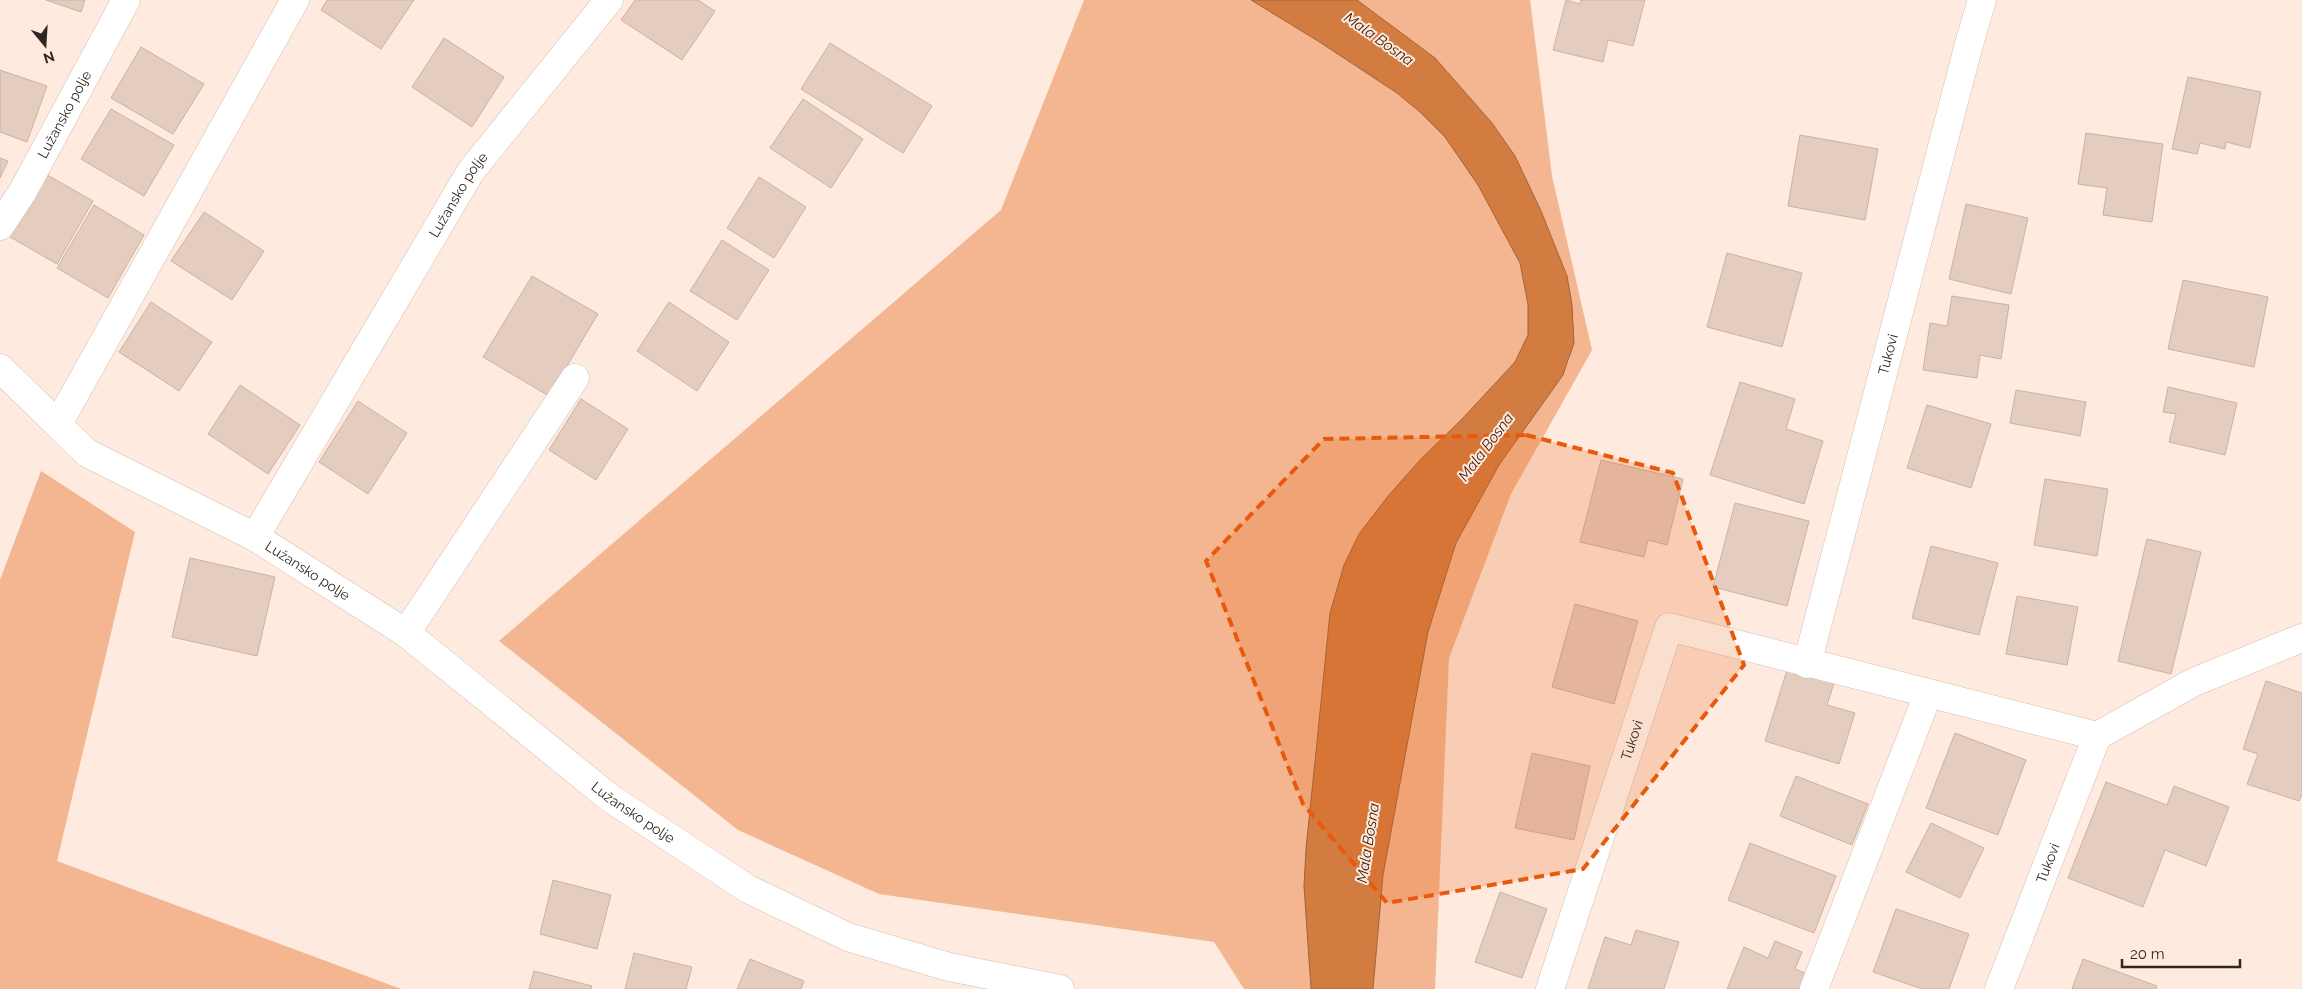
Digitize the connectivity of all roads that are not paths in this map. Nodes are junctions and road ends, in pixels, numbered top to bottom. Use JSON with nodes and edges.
{"nodes":[{"id":1,"x":126,"y":0,"type":"edge"},
{"id":2,"x":295,"y":0,"type":"edge"},
{"id":3,"x":609,"y":0,"type":"edge"},
{"id":4,"x":1982,"y":0,"type":"edge"},
{"id":5,"x":0,"y":226,"type":"edge"},
{"id":6,"x":0,"y":368,"type":"edge"},
{"id":7,"x":575,"y":378,"type":"dead end"},
{"id":8,"x":58,"y":424,"type":"junction"},
{"id":9,"x":255,"y":537,"type":"junction"},
{"id":10,"x":406,"y":633,"type":"junction"},
{"id":11,"x":2302,"y":638,"type":"edge"},
{"id":12,"x":1807,"y":664,"type":"junction"},
{"id":13,"x":1928,"y":694,"type":"junction"},
{"id":14,"x":2097,"y":736,"type":"junction"},
{"id":15,"x":1060,"y":989,"type":"edge"},
{"id":16,"x":1550,"y":989,"type":"edge"},
{"id":17,"x":1814,"y":989,"type":"edge"},
{"id":18,"x":1999,"y":989,"type":"edge"}],
"edges":[{"from":1,"to":5,"type":"street","name":"Lužansko polje"},
{"from":2,"to":8,"type":"street"},
{"from":3,"to":9,"type":"street","name":"Lužansko polje"},
{"from":4,"to":12,"type":"street","name":"Tukovi"},
{"from":6,"to":8,"type":"street","name":"Lužansko polje"},
{"from":7,"to":10,"type":"street"},
{"from":8,"to":9,"type":"street","name":"Lužansko polje"},
{"from":9,"to":10,"type":"street","name":"Lužansko polje"},
{"from":10,"to":15,"type":"street","name":"Lužansko polje"},
{"from":11,"to":14,"type":"street"},
{"from":12,"to":13,"type":"street","name":"Tukovi"},
{"from":12,"to":16,"type":"street","name":"Tukovi"},
{"from":13,"to":14,"type":"street","name":"Tukovi"},
{"from":13,"to":17,"type":"street"},
{"from":14,"to":18,"type":"street","name":"Tukovi"}]}
